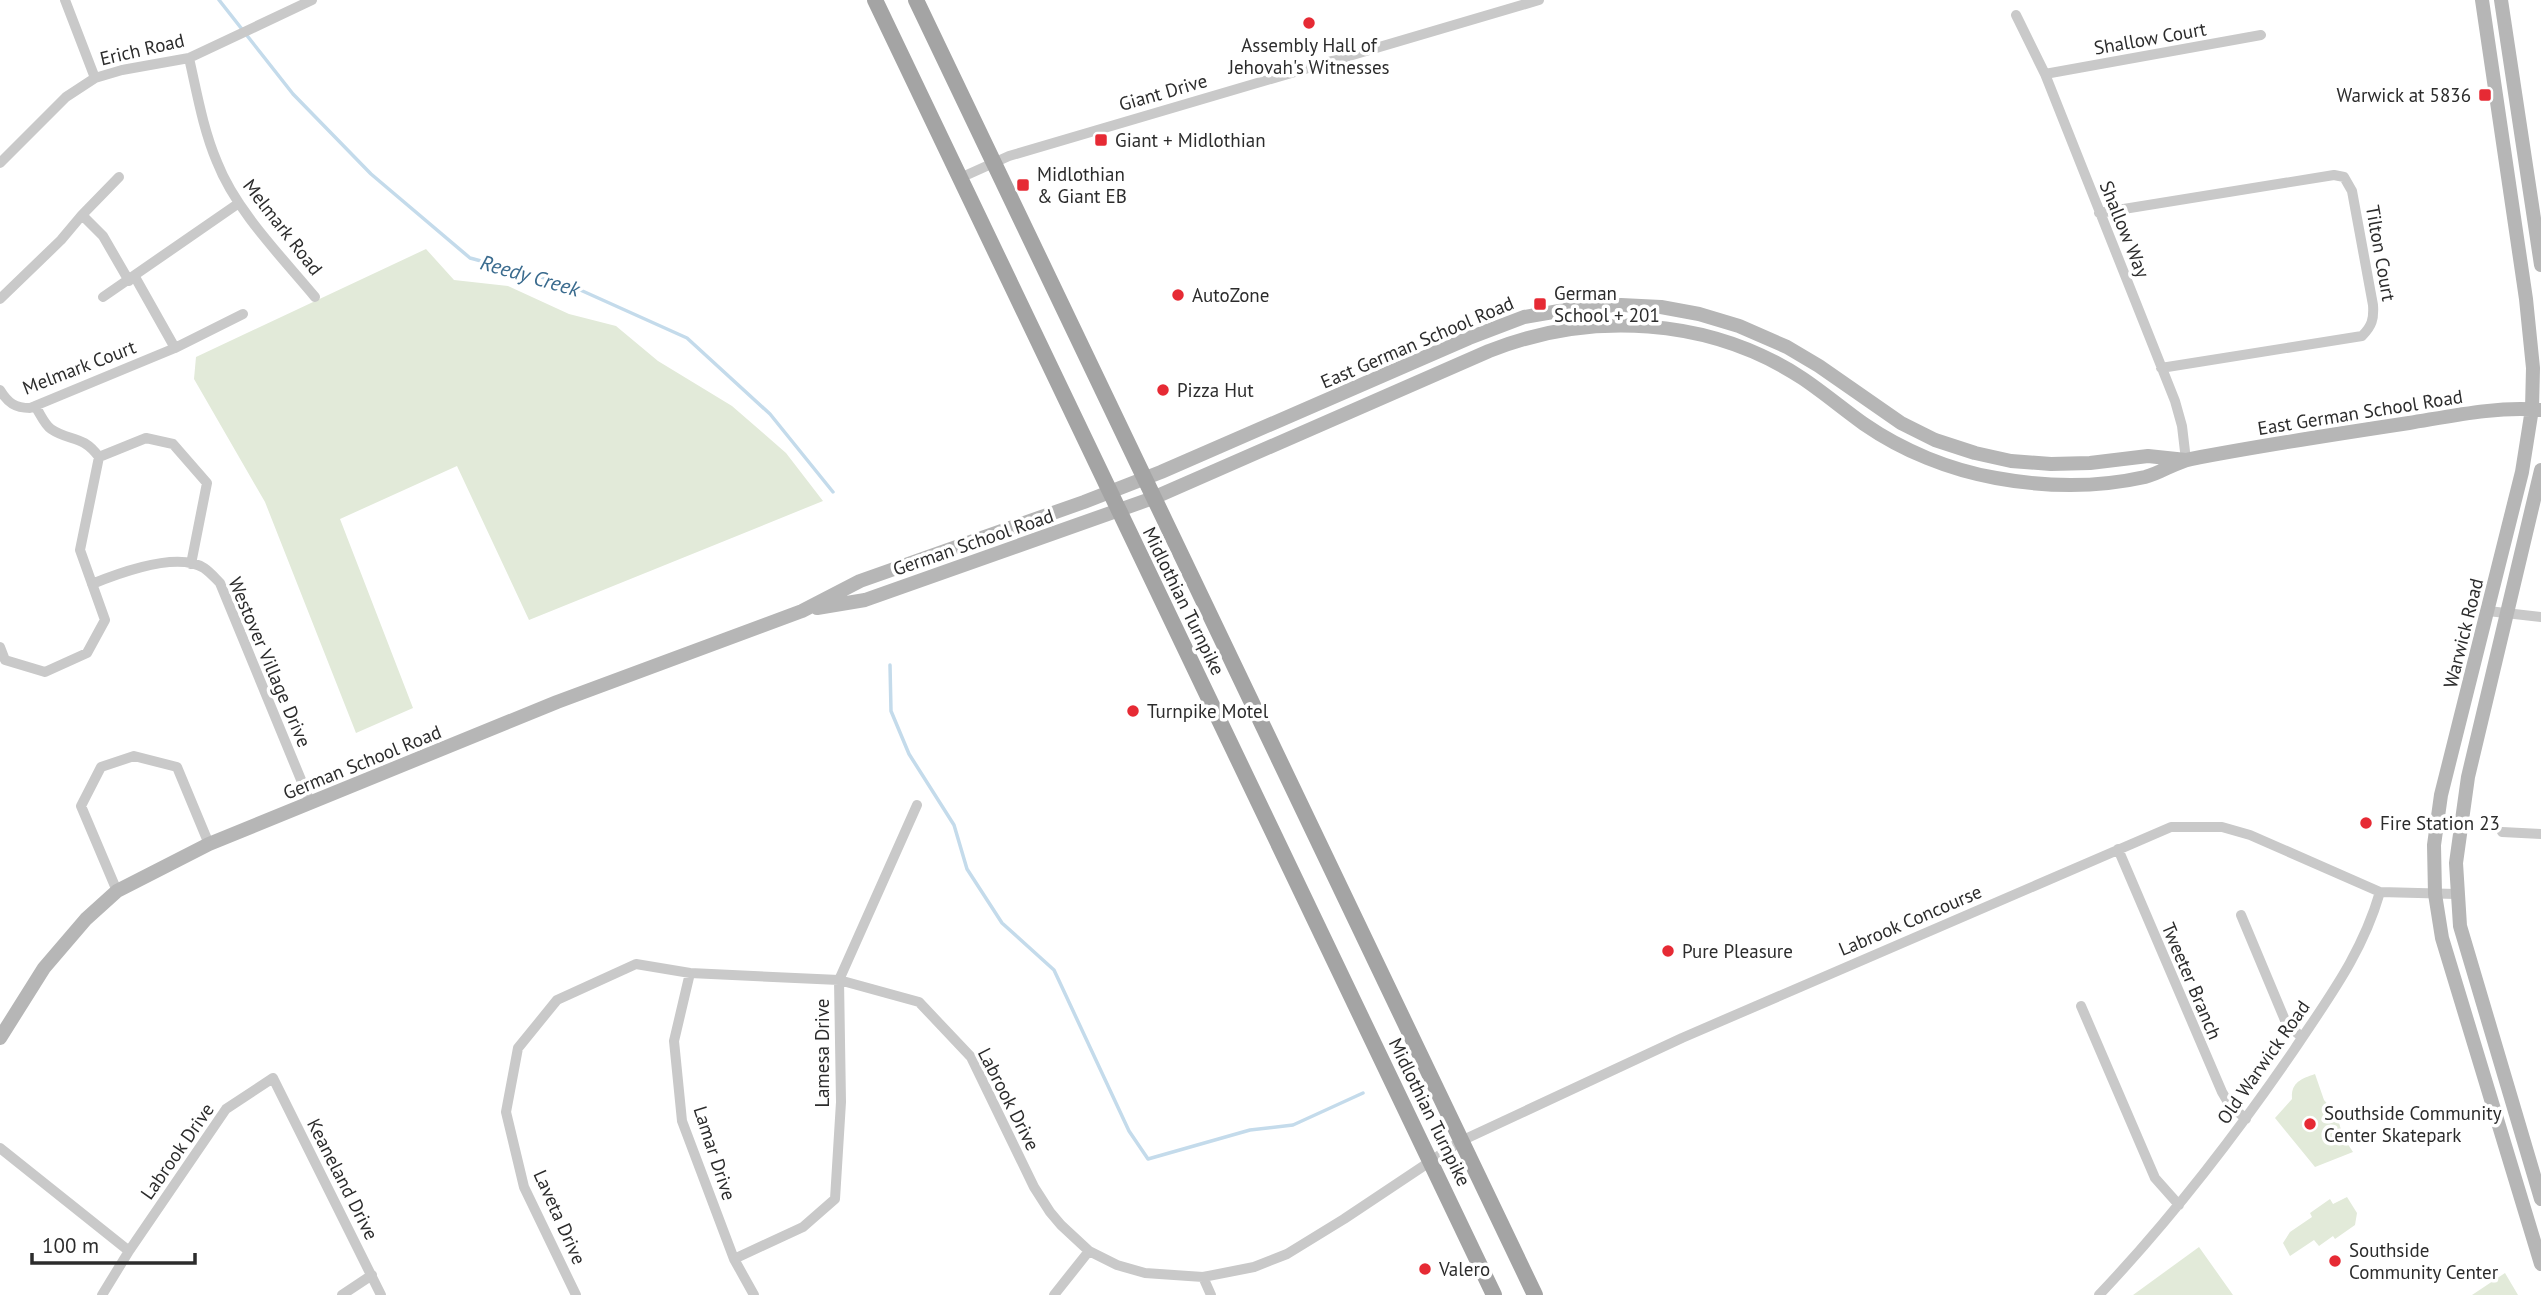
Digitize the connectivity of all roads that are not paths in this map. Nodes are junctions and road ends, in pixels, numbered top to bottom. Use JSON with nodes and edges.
{"nodes":[{"id":1,"x":65,"y":0,"type":"edge"},
{"id":2,"x":312,"y":0,"type":"edge"},
{"id":3,"x":875,"y":0,"type":"edge"},
{"id":4,"x":916,"y":0,"type":"edge"},
{"id":5,"x":2482,"y":0,"type":"edge"},
{"id":6,"x":2501,"y":0,"type":"edge"},
{"id":7,"x":1531,"y":1,"type":"edge"},
{"id":8,"x":2016,"y":15,"type":"dead end"},
{"id":9,"x":2261,"y":35,"type":"dead end"},
{"id":10,"x":189,"y":58,"type":"junction"},
{"id":11,"x":2045,"y":74,"type":"junction"},
{"id":12,"x":94,"y":78,"type":"junction"},
{"id":13,"x":993,"y":162,"type":"junction"},
{"id":14,"x":0,"y":163,"type":"edge"},
{"id":15,"x":119,"y":177,"type":"dead end"},
{"id":16,"x":960,"y":178,"type":"junction"},
{"id":17,"x":239,"y":203,"type":"junction"},
{"id":18,"x":2099,"y":213,"type":"junction"},
{"id":19,"x":82,"y":215,"type":"junction"},
{"id":20,"x":2541,"y":265,"type":"edge"},
{"id":21,"x":132,"y":279,"type":"junction"},
{"id":22,"x":103,"y":297,"type":"dead end"},
{"id":23,"x":315,"y":297,"type":"dead end"},
{"id":24,"x":0,"y":299,"type":"edge"},
{"id":25,"x":243,"y":314,"type":"dead end"},
{"id":26,"x":175,"y":348,"type":"junction"},
{"id":27,"x":1446,"y":349,"type":"junction"},
{"id":28,"x":1453,"y":367,"type":"junction"},
{"id":29,"x":2161,"y":368,"type":"junction"},
{"id":30,"x":0,"y":390,"type":"edge"},
{"id":31,"x":35,"y":406,"type":"junction"},
{"id":32,"x":2537,"y":409,"type":"edge"},
{"id":33,"x":99,"y":457,"type":"junction"},
{"id":34,"x":2186,"y":460,"type":"junction"},
{"id":35,"x":2541,"y":470,"type":"edge"},
{"id":36,"x":1144,"y":478,"type":"junction"},
{"id":37,"x":1110,"y":492,"type":"junction"},
{"id":38,"x":1153,"y":498,"type":"junction"},
{"id":39,"x":1118,"y":510,"type":"junction"},
{"id":40,"x":191,"y":564,"type":"junction"},
{"id":41,"x":92,"y":584,"type":"junction"},
{"id":42,"x":802,"y":611,"type":"junction"},
{"id":43,"x":2488,"y":611,"type":"junction"},
{"id":44,"x":2507,"y":611,"type":"junction"},
{"id":45,"x":2541,"y":617,"type":"edge"},
{"id":46,"x":0,"y":647,"type":"edge"},
{"id":47,"x":311,"y":804,"type":"junction"},
{"id":48,"x":917,"y":805,"type":"dead end"},
{"id":49,"x":2502,"y":832,"type":"dead end"},
{"id":50,"x":2541,"y":834,"type":"edge"},
{"id":51,"x":209,"y":844,"type":"junction"},
{"id":52,"x":2118,"y":849,"type":"junction"},
{"id":53,"x":117,"y":891,"type":"junction"},
{"id":54,"x":2380,"y":892,"type":"junction"},
{"id":55,"x":2435,"y":894,"type":"junction"},
{"id":56,"x":2456,"y":894,"type":"junction"},
{"id":57,"x":2241,"y":915,"type":"dead end"},
{"id":58,"x":690,"y":973,"type":"junction"},
{"id":59,"x":839,"y":980,"type":"junction"},
{"id":60,"x":2081,"y":1006,"type":"dead end"},
{"id":61,"x":2302,"y":1037,"type":"junction"},
{"id":62,"x":0,"y":1038,"type":"edge"},
{"id":63,"x":273,"y":1078,"type":"joint"},
{"id":64,"x":506,"y":1112,"type":"joint"},
{"id":65,"x":2246,"y":1119,"type":"junction"},
{"id":66,"x":1461,"y":1141,"type":"junction"},
{"id":67,"x":0,"y":1148,"type":"edge"},
{"id":68,"x":1430,"y":1161,"type":"junction"},
{"id":69,"x":2541,"y":1199,"type":"edge"},
{"id":70,"x":2179,"y":1205,"type":"junction"},
{"id":71,"x":129,"y":1251,"type":"junction"},
{"id":72,"x":1089,"y":1251,"type":"junction"},
{"id":73,"x":734,"y":1259,"type":"junction"},
{"id":74,"x":2541,"y":1264,"type":"edge"},
{"id":75,"x":372,"y":1275,"type":"junction"},
{"id":76,"x":1203,"y":1277,"type":"junction"},
{"id":77,"x":102,"y":1295,"type":"edge"},
{"id":78,"x":342,"y":1295,"type":"edge"},
{"id":79,"x":381,"y":1295,"type":"edge"},
{"id":80,"x":576,"y":1295,"type":"edge"},
{"id":81,"x":754,"y":1295,"type":"edge"},
{"id":82,"x":1054,"y":1295,"type":"edge"},
{"id":83,"x":1211,"y":1295,"type":"edge"},
{"id":84,"x":1494,"y":1295,"type":"edge"},
{"id":85,"x":1535,"y":1295,"type":"edge"},
{"id":86,"x":2099,"y":1295,"type":"edge"}],
"edges":[{"from":1,"to":12,"type":"street"},
{"from":2,"to":10,"type":"street","name":"Erich Road"},
{"from":3,"to":16,"type":"main road","name":"Midlothian Turnpike"},
{"from":4,"to":13,"type":"main road","name":"Midlothian Turnpike"},
{"from":5,"to":32,"type":"street","name":"Warwick Road"},
{"from":6,"to":20,"type":"street"},
{"from":7,"to":13,"type":"street","name":"Giant Drive"},
{"from":8,"to":11,"type":"street","name":"Shallow Way"},
{"from":9,"to":11,"type":"street","name":"Shallow Court"},
{"from":10,"to":12,"type":"street","name":"Erich Road"},
{"from":10,"to":17,"type":"street","name":"Melmark Road"},
{"from":11,"to":18,"type":"street","name":"Shallow Way"},
{"from":12,"to":14,"type":"street","name":"Erich Road"},
{"from":13,"to":16,"type":"street","name":"Giant Drive"},
{"from":13,"to":36,"type":"main road","name":"Midlothian Turnpike"},
{"from":15,"to":19,"type":"street"},
{"from":16,"to":37,"type":"main road","name":"Midlothian Turnpike"},
{"from":17,"to":21,"type":"street"},
{"from":17,"to":23,"type":"street","name":"Melmark Road"},
{"from":18,"to":29,"type":"street","name":"Shallow Way"},
{"from":18,"to":29,"type":"street","name":"Tilton Court"},
{"from":19,"to":21,"type":"street"},
{"from":19,"to":24,"type":"street"},
{"from":21,"to":22,"type":"street"},
{"from":21,"to":26,"type":"street"},
{"from":25,"to":26,"type":"street","name":"Melmark Court"},
{"from":26,"to":31,"type":"street","name":"Melmark Court"},
{"from":27,"to":28,"type":"street"},
{"from":27,"to":34,"type":"street","name":"East German School Road"},
{"from":27,"to":36,"type":"street","name":"East German School Road"},
{"from":28,"to":34,"type":"street","name":"East German School Road"},
{"from":28,"to":38,"type":"street","name":"East German School Road"},
{"from":29,"to":34,"type":"street","name":"Shallow Way"},
{"from":30,"to":31,"type":"street","name":"Melmark Court"},
{"from":31,"to":33,"type":"street"},
{"from":32,"to":34,"type":"street","name":"East German School Road"},
{"from":32,"to":43,"type":"street","name":"Warwick Road"},
{"from":33,"to":40,"type":"street"},
{"from":33,"to":41,"type":"street"},
{"from":35,"to":44,"type":"street","name":"Warwick Road"},
{"from":36,"to":37,"type":"street","name":"German School Road"},
{"from":36,"to":38,"type":"main road","name":"Midlothian Turnpike"},
{"from":37,"to":39,"type":"main road","name":"Midlothian Turnpike"},
{"from":37,"to":42,"type":"street","name":"German School Road"},
{"from":38,"to":39,"type":"street","name":"German School Road"},
{"from":38,"to":66,"type":"main road","name":"Midlothian Turnpike"},
{"from":39,"to":42,"type":"street","name":"German School Road"},
{"from":39,"to":68,"type":"main road","name":"Midlothian Turnpike"},
{"from":40,"to":41,"type":"street"},
{"from":40,"to":47,"type":"street","name":"Westover Village Drive"},
{"from":41,"to":46,"type":"street"},
{"from":42,"to":47,"type":"street","name":"German School Road"},
{"from":43,"to":44,"type":"street"},
{"from":43,"to":55,"type":"street","name":"Warwick Road"},
{"from":44,"to":45,"type":"street"},
{"from":44,"to":56,"type":"street","name":"Warwick Road"},
{"from":47,"to":51,"type":"street","name":"German School Road"},
{"from":48,"to":59,"type":"street","name":"Lamesa Drive"},
{"from":49,"to":50,"type":"street"},
{"from":51,"to":53,"type":"street","name":"German School Road"},
{"from":51,"to":53,"type":"street"},
{"from":52,"to":54,"type":"street","name":"Labrook Concourse"},
{"from":52,"to":65,"type":"street","name":"Tweeter Branch"},
{"from":52,"to":66,"type":"street","name":"Labrook Concourse"},
{"from":53,"to":62,"type":"street","name":"German School Road"},
{"from":54,"to":55,"type":"street"},
{"from":54,"to":61,"type":"street","name":"Old Warwick Road"},
{"from":55,"to":56,"type":"street"},
{"from":55,"to":74,"type":"street","name":"Warwick Road"},
{"from":56,"to":69,"type":"street","name":"Warwick Road"},
{"from":57,"to":61,"type":"street"},
{"from":58,"to":59,"type":"street","name":"Labrook Drive"},
{"from":58,"to":64,"type":"street","name":"Labrook Drive"},
{"from":58,"to":73,"type":"street","name":"Lamar Drive"},
{"from":59,"to":72,"type":"street","name":"Labrook Drive"},
{"from":59,"to":73,"type":"street","name":"Lamesa Drive"},
{"from":60,"to":70,"type":"street"},
{"from":61,"to":65,"type":"street","name":"Old Warwick Road"},
{"from":63,"to":71,"type":"street","name":"Labrook Drive"},
{"from":63,"to":75,"type":"street","name":"Keaneland Drive"},
{"from":64,"to":80,"type":"street","name":"Laveta Drive"},
{"from":65,"to":70,"type":"street","name":"Old Warwick Road"},
{"from":66,"to":68,"type":"street","name":"Labrook Drive"},
{"from":66,"to":85,"type":"main road","name":"Midlothian Turnpike"},
{"from":67,"to":71,"type":"street"},
{"from":68,"to":76,"type":"street","name":"Labrook Drive"},
{"from":68,"to":84,"type":"main road","name":"Midlothian Turnpike"},
{"from":70,"to":86,"type":"street","name":"Old Warwick Road"},
{"from":71,"to":77,"type":"street","name":"Labrook Drive"},
{"from":72,"to":76,"type":"street","name":"Labrook Drive"},
{"from":72,"to":82,"type":"street"},
{"from":73,"to":81,"type":"street","name":"Lamar Drive"},
{"from":75,"to":78,"type":"street"},
{"from":75,"to":79,"type":"street","name":"Keaneland Drive"},
{"from":76,"to":83,"type":"street"}]}
